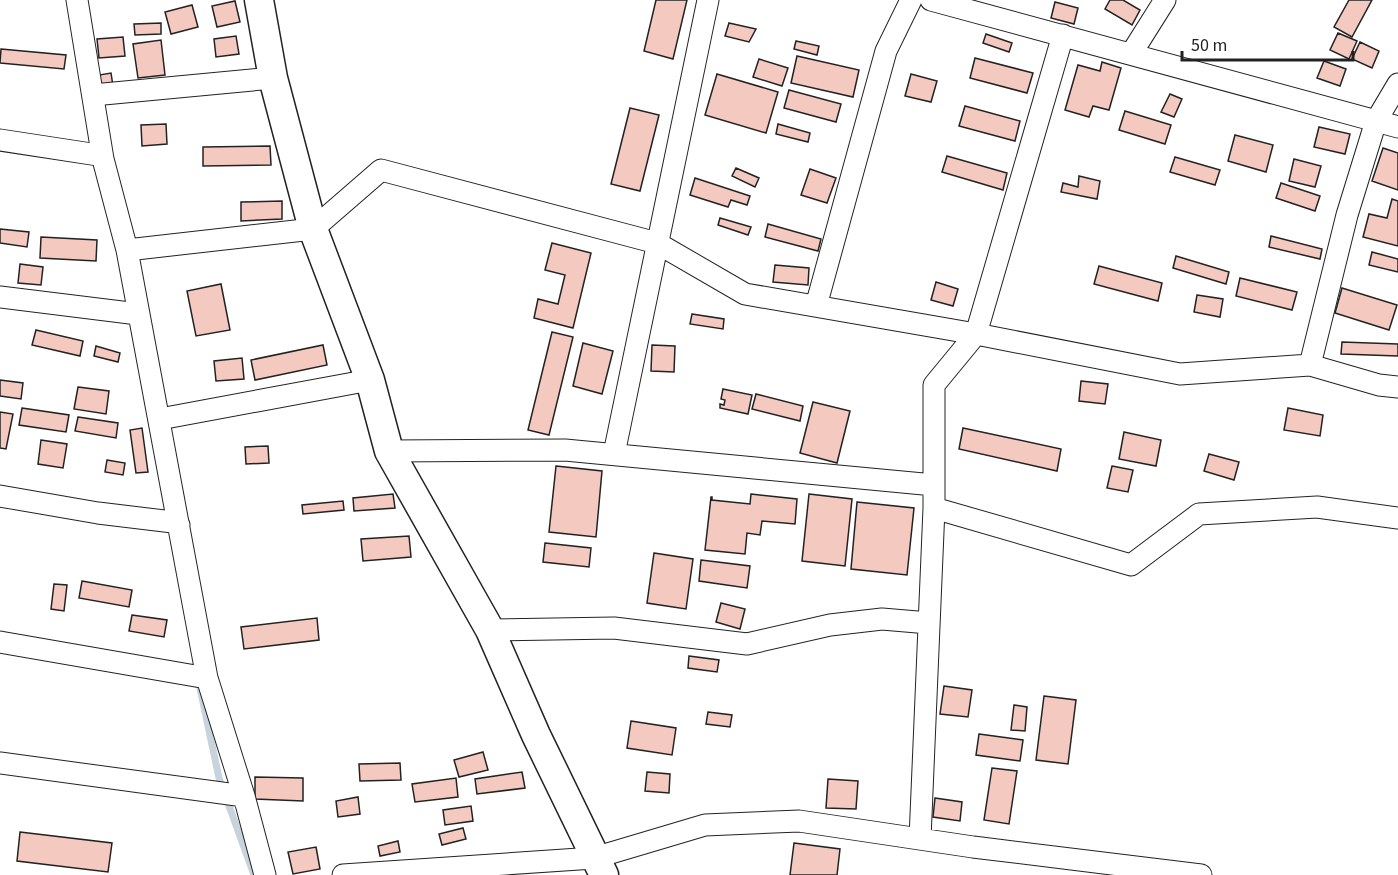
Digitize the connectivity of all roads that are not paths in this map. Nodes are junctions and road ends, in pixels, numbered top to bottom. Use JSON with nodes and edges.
{"nodes":[{"id":1,"x":77,"y":0,"type":"edge"},
{"id":2,"x":259,"y":0,"type":"edge"},
{"id":3,"x":708,"y":0,"type":"edge"},
{"id":4,"x":911,"y":0,"type":"edge"},
{"id":5,"x":931,"y":0,"type":"edge"},
{"id":6,"x":1165,"y":0,"type":"edge"},
{"id":7,"x":1000,"y":9,"type":"edge"},
{"id":8,"x":1062,"y":35,"type":"junction"},
{"id":9,"x":1131,"y":54,"type":"junction"},
{"id":10,"x":273,"y":78,"type":"junction"},
{"id":11,"x":1398,"y":84,"type":"edge"},
{"id":12,"x":93,"y":95,"type":"junction"},
{"id":13,"x":1376,"y":121,"type":"junction"},
{"id":14,"x":1398,"y":127,"type":"edge"},
{"id":15,"x":0,"y":140,"type":"edge"},
{"id":16,"x":103,"y":159,"type":"junction"},
{"id":17,"x":313,"y":228,"type":"junction"},
{"id":18,"x":657,"y":243,"type":"junction"},
{"id":19,"x":127,"y":250,"type":"junction"},
{"id":20,"x":0,"y":297,"type":"edge"},
{"id":21,"x":816,"y":306,"type":"junction"},
{"id":22,"x":138,"y":314,"type":"junction"},
{"id":23,"x":976,"y":334,"type":"junction"},
{"id":24,"x":1310,"y":365,"type":"junction"},
{"id":25,"x":370,"y":380,"type":"junction"},
{"id":26,"x":1398,"y":387,"type":"edge"},
{"id":27,"x":160,"y":419,"type":"junction"},
{"id":28,"x":389,"y":451,"type":"junction"},
{"id":29,"x":614,"y":454,"type":"junction"},
{"id":30,"x":934,"y":485,"type":"junction"},
{"id":31,"x":0,"y":496,"type":"edge"},
{"id":32,"x":934,"y":508,"type":"junction"},
{"id":33,"x":1398,"y":518,"type":"edge"},
{"id":34,"x":179,"y":525,"type":"junction"},
{"id":35,"x":929,"y":623,"type":"junction"},
{"id":36,"x":490,"y":630,"type":"junction"},
{"id":37,"x":0,"y":642,"type":"edge"},
{"id":38,"x":207,"y":678,"type":"junction"},
{"id":39,"x":0,"y":762,"type":"edge"},
{"id":40,"x":244,"y":796,"type":"junction"},
{"id":41,"x":920,"y":839,"type":"junction"},
{"id":42,"x":599,"y":866,"type":"edge"},
{"id":43,"x":265,"y":875,"type":"edge"},
{"id":44,"x":343,"y":875,"type":"edge"},
{"id":45,"x":1201,"y":875,"type":"edge"}],
"edges":[{"from":1,"to":12,"type":"street"},
{"from":2,"to":10,"type":"street"},
{"from":3,"to":18,"type":"street"},
{"from":4,"to":21,"type":"street"},
{"from":5,"to":7,"type":"street"},
{"from":6,"to":9,"type":"street"},
{"from":7,"to":8,"type":"street"},
{"from":8,"to":9,"type":"street"},
{"from":8,"to":23,"type":"street"},
{"from":9,"to":13,"type":"street"},
{"from":10,"to":12,"type":"street"},
{"from":10,"to":17,"type":"street"},
{"from":11,"to":13,"type":"street"},
{"from":12,"to":16,"type":"street"},
{"from":13,"to":14,"type":"street"},
{"from":13,"to":24,"type":"street"},
{"from":15,"to":16,"type":"street"},
{"from":16,"to":19,"type":"street"},
{"from":17,"to":18,"type":"street"},
{"from":17,"to":19,"type":"street"},
{"from":17,"to":25,"type":"street"},
{"from":18,"to":21,"type":"street"},
{"from":18,"to":29,"type":"street"},
{"from":19,"to":22,"type":"street"},
{"from":20,"to":22,"type":"street"},
{"from":21,"to":23,"type":"street"},
{"from":22,"to":27,"type":"street"},
{"from":23,"to":24,"type":"street"},
{"from":23,"to":30,"type":"street"},
{"from":24,"to":26,"type":"street"},
{"from":25,"to":27,"type":"street"},
{"from":25,"to":28,"type":"street"},
{"from":27,"to":34,"type":"street"},
{"from":28,"to":29,"type":"street"},
{"from":28,"to":36,"type":"street"},
{"from":29,"to":30,"type":"street"},
{"from":30,"to":32,"type":"street"},
{"from":31,"to":34,"type":"street"},
{"from":32,"to":33,"type":"street"},
{"from":32,"to":35,"type":"street"},
{"from":34,"to":38,"type":"street"},
{"from":35,"to":36,"type":"street"},
{"from":35,"to":41,"type":"street"},
{"from":36,"to":42,"type":"street"},
{"from":37,"to":38,"type":"street"},
{"from":38,"to":40,"type":"street"},
{"from":39,"to":40,"type":"street"},
{"from":40,"to":43,"type":"street"},
{"from":41,"to":42,"type":"street"},
{"from":41,"to":45,"type":"street"},
{"from":42,"to":44,"type":"street"}]}
